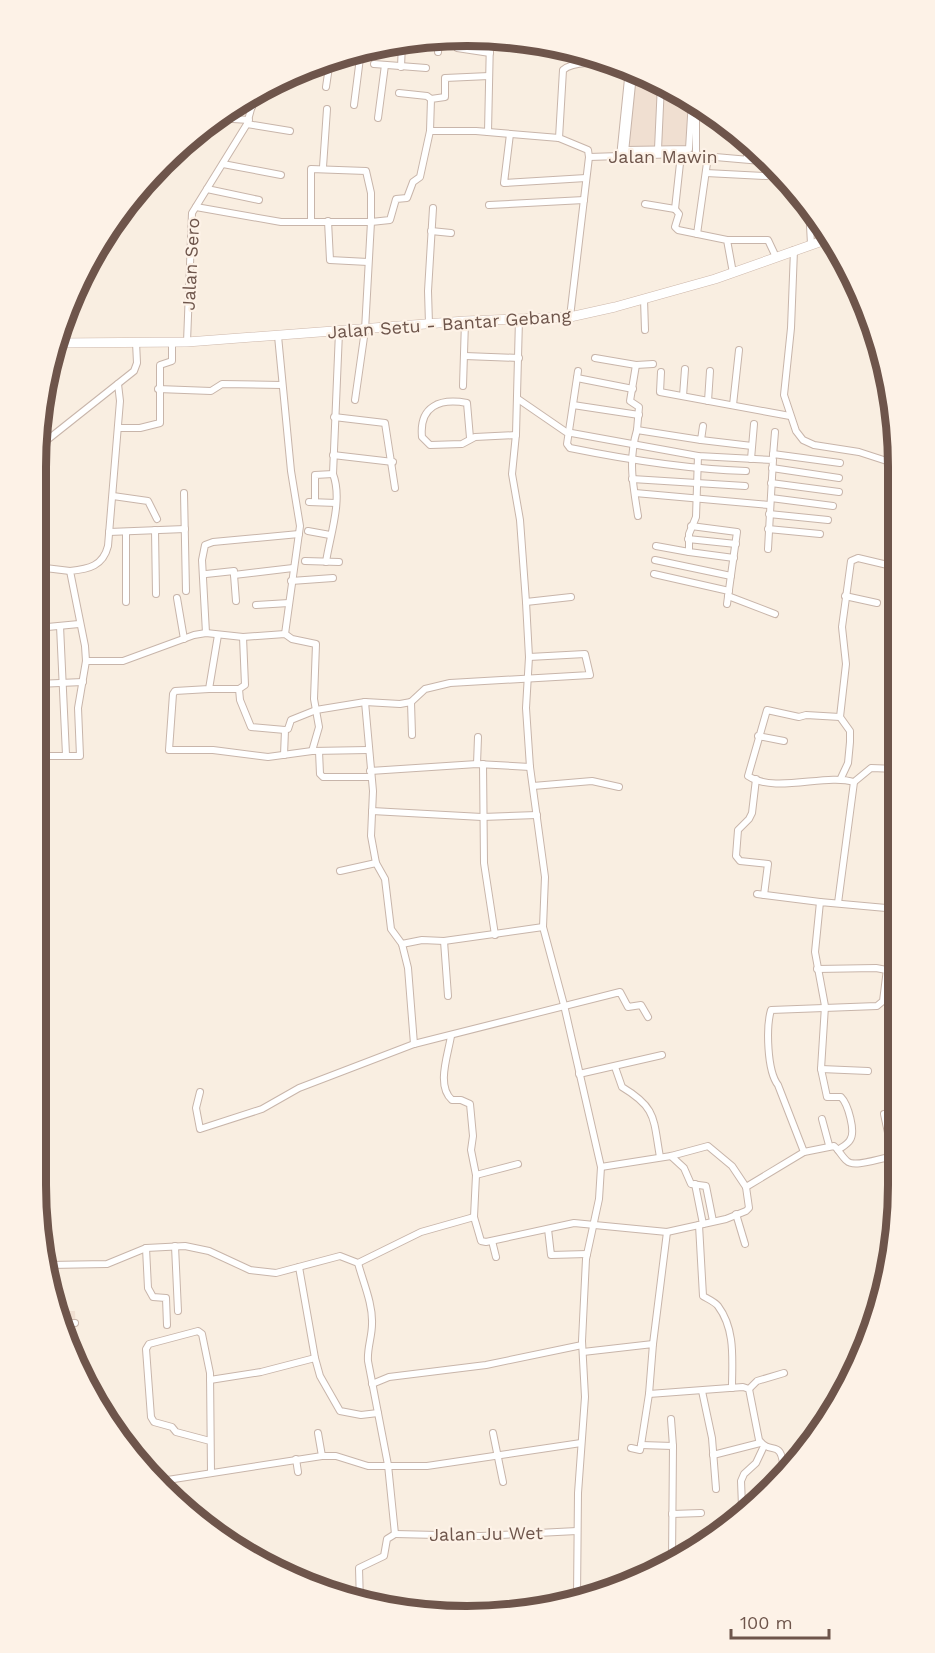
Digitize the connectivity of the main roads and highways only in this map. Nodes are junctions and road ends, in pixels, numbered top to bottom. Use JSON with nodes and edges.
{"nodes":[{"id":1,"x":822,"y":241,"type":"edge"},
{"id":2,"x":66,"y":343,"type":"edge"}],
"edges":[{"from":1,"to":2,"type":"main road","name":"Jalan Setu - Bantar Gebang"}]}
